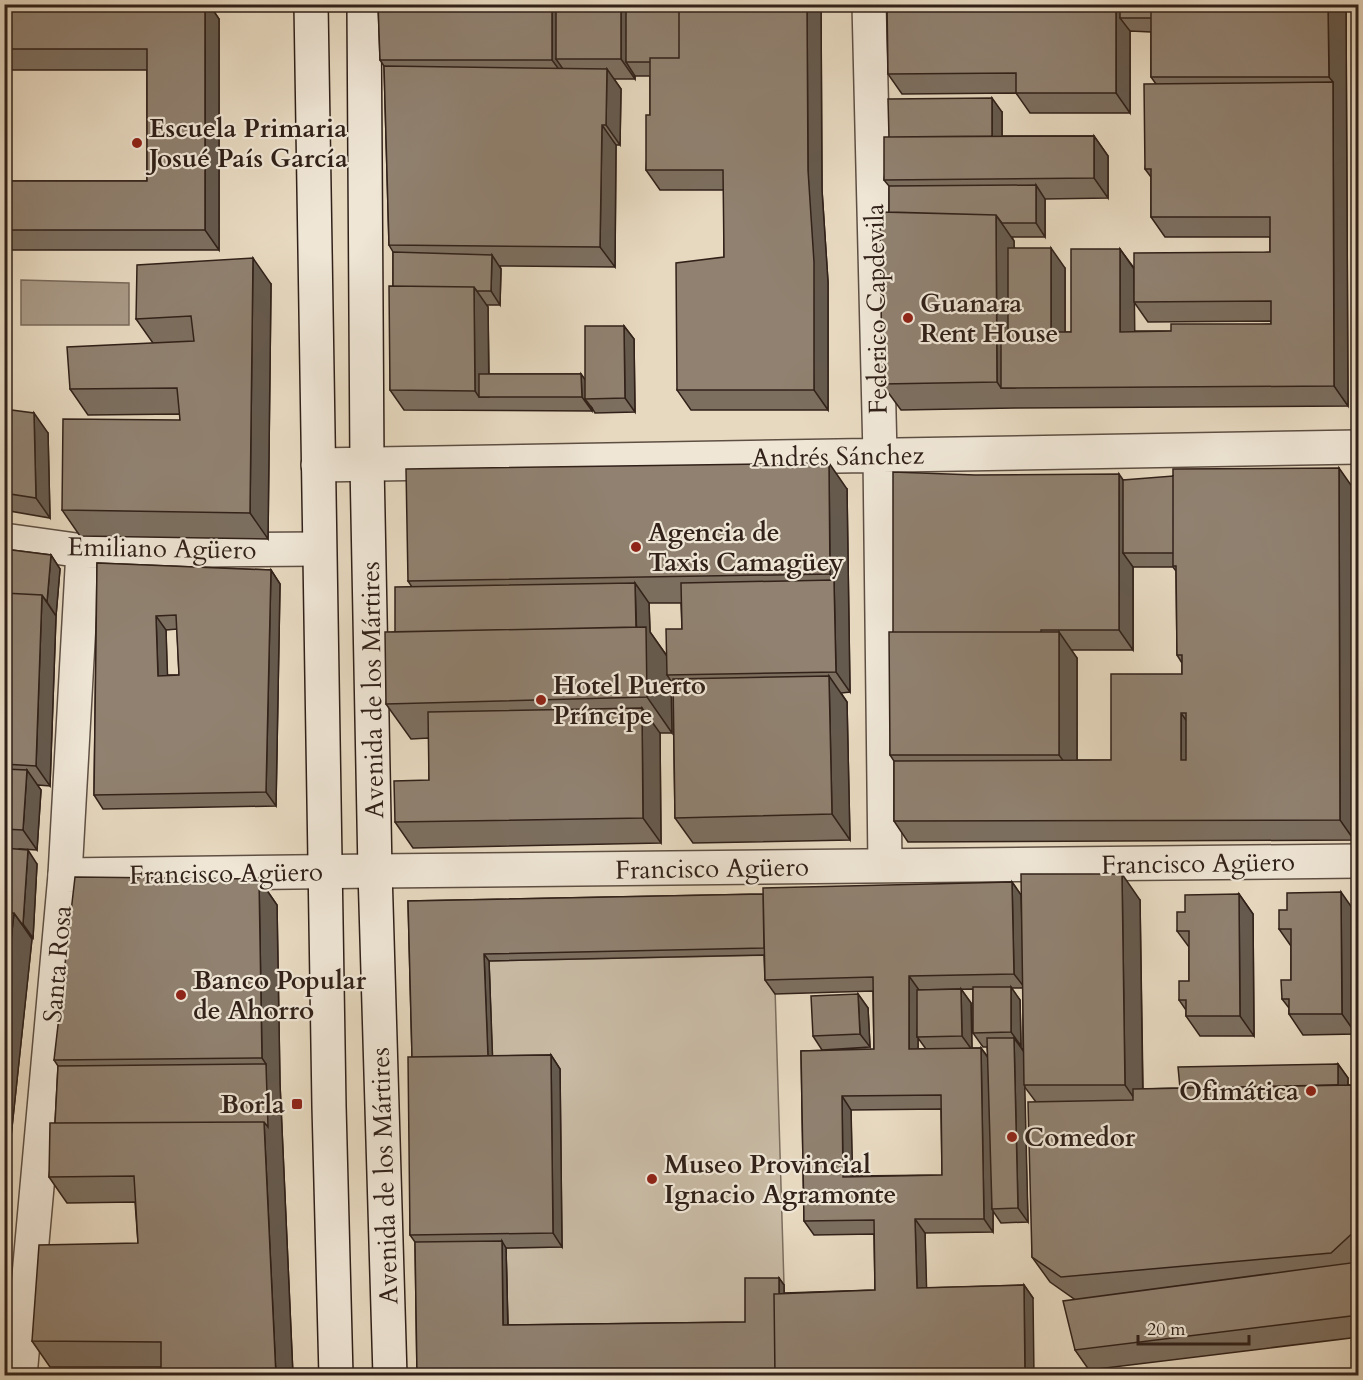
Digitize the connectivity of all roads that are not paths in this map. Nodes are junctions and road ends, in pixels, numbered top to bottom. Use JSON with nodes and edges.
{"nodes":[{"id":1,"x":311,"y":4,"type":"edge"},
{"id":2,"x":364,"y":4,"type":"edge"},
{"id":3,"x":869,"y":4,"type":"edge"},
{"id":4,"x":1359,"y":447,"type":"edge"},
{"id":5,"x":880,"y":455,"type":"junction"},
{"id":6,"x":368,"y":464,"type":"junction"},
{"id":7,"x":318,"y":465,"type":"junction"},
{"id":8,"x":4,"y":540,"type":"edge"},
{"id":9,"x":319,"y":549,"type":"junction"},
{"id":10,"x":83,"y":551,"type":"junction"},
{"id":11,"x":1359,"y":861,"type":"edge"},
{"id":12,"x":885,"y":866,"type":"junction"},
{"id":13,"x":326,"y":872,"type":"junction"},
{"id":14,"x":375,"y":872,"type":"junction"},
{"id":15,"x":65,"y":874,"type":"junction"},
{"id":16,"x":20,"y":1376,"type":"edge"},
{"id":17,"x":336,"y":1376,"type":"edge"},
{"id":18,"x":390,"y":1376,"type":"edge"}],
"edges":[{"from":1,"to":7,"type":"street","name":"Avenida de los Mártires"},
{"from":2,"to":6,"type":"street","name":"Avenida de los Mártires"},
{"from":3,"to":5,"type":"street","name":"Federico Capdevila"},
{"from":4,"to":5,"type":"street","name":"Andrés Sánchez"},
{"from":5,"to":6,"type":"street","name":"Andrés Sánchez"},
{"from":5,"to":12,"type":"street","name":"Federico Capdevila"},
{"from":6,"to":7,"type":"street","name":"Andrés Sánchez"},
{"from":6,"to":14,"type":"street","name":"Avenida de los Mártires"},
{"from":7,"to":9,"type":"street","name":"Avenida de los Mártires"},
{"from":8,"to":10,"type":"street","name":"Emiliano Agüero"},
{"from":9,"to":10,"type":"street","name":"Emiliano Agüero"},
{"from":9,"to":13,"type":"street","name":"Avenida de los Mártires"},
{"from":10,"to":15,"type":"street","name":"Santa Rosa"},
{"from":11,"to":12,"type":"street","name":"Francisco Agüero"},
{"from":12,"to":14,"type":"street","name":"Francisco Agüero"},
{"from":13,"to":14,"type":"street","name":"Francisco Agüero"},
{"from":13,"to":15,"type":"street","name":"Francisco Agüero"},
{"from":13,"to":17,"type":"street","name":"Avenida de los Mártires"},
{"from":14,"to":18,"type":"street","name":"Avenida de los Mártires"},
{"from":15,"to":16,"type":"street","name":"Santa Rosa"}]}
